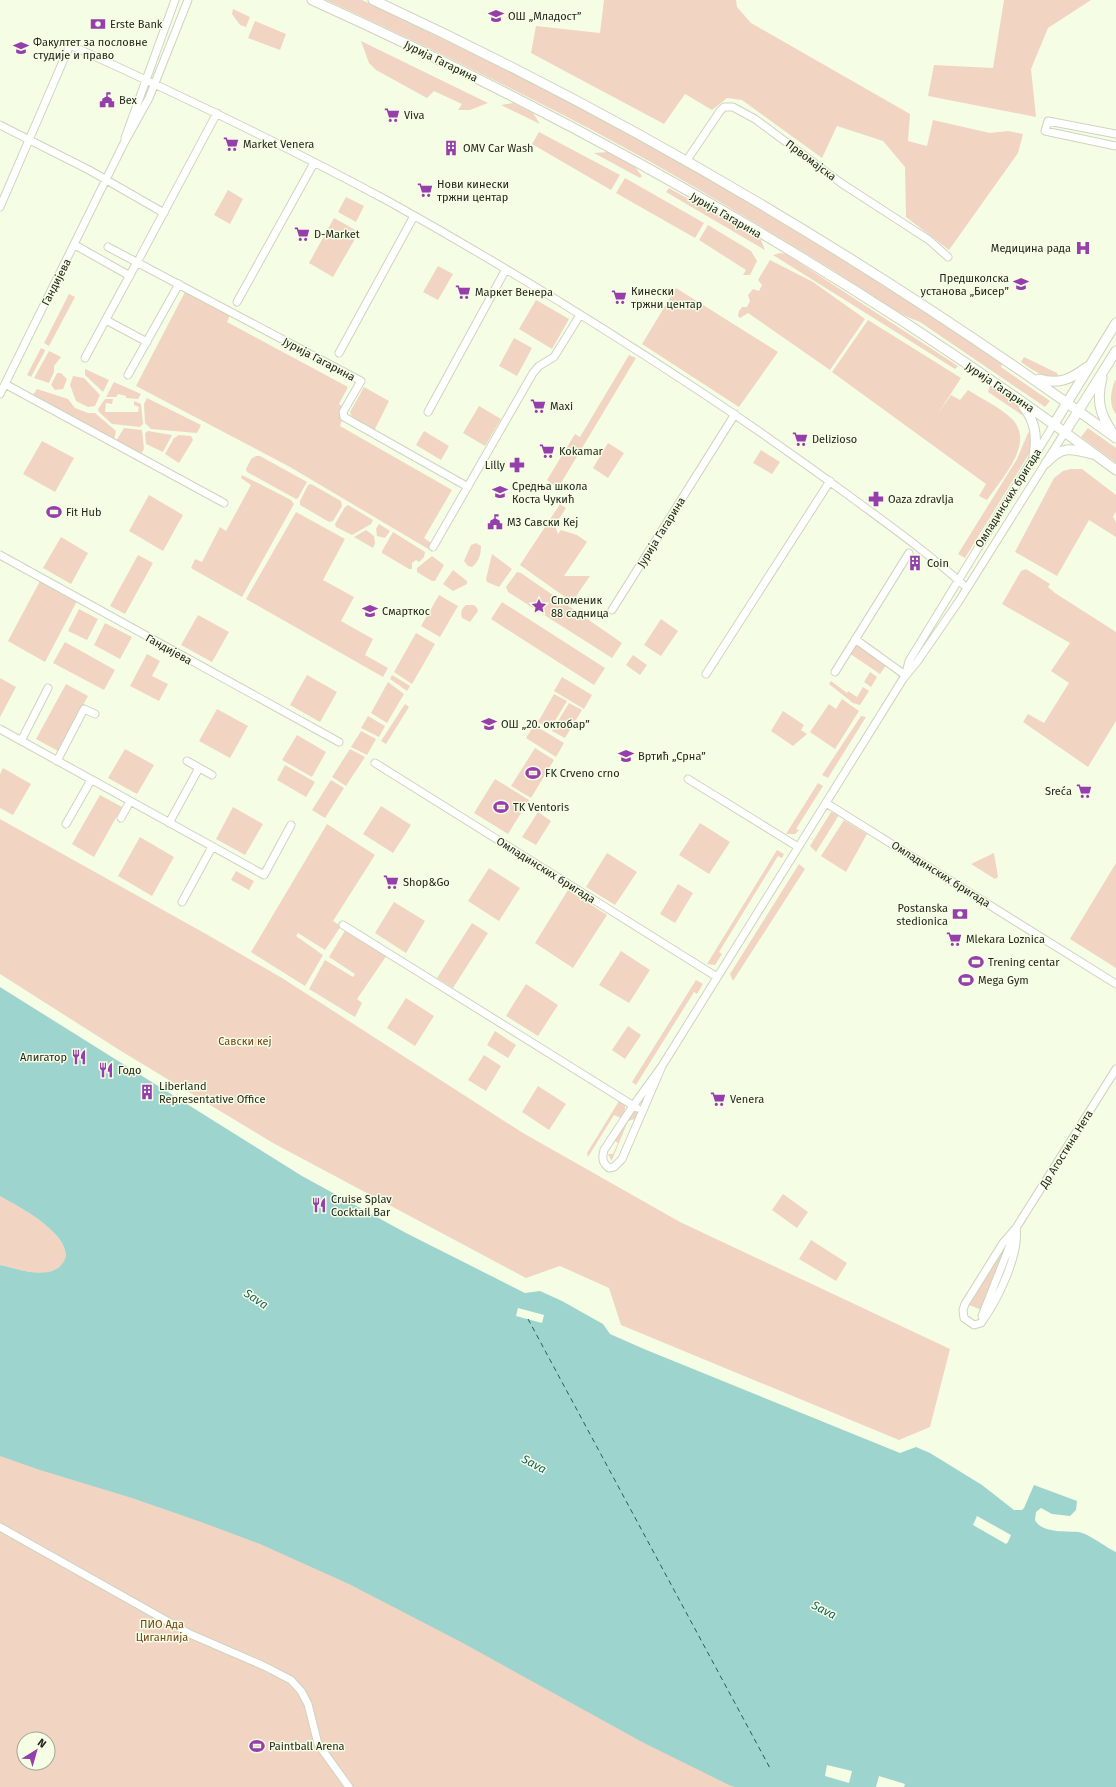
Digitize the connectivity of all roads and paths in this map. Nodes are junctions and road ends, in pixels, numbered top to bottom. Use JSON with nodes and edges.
{"nodes":[{"id":1,"x":175,"y":0,"type":"edge"},
{"id":2,"x":188,"y":0,"type":"edge"},
{"id":3,"x":312,"y":0,"type":"edge"},
{"id":4,"x":373,"y":0,"type":"edge"},
{"id":5,"x":146,"y":80,"type":"junction"},
{"id":6,"x":156,"y":84,"type":"junction"},
{"id":7,"x":217,"y":113,"type":"junction"},
{"id":8,"x":0,"y":126,"type":"edge"},
{"id":9,"x":1116,"y":134,"type":"edge"},
{"id":10,"x":30,"y":139,"type":"junction"},
{"id":11,"x":124,"y":143,"type":"junction"},
{"id":12,"x":1116,"y":146,"type":"edge"},
{"id":13,"x":687,"y":160,"type":"junction"},
{"id":14,"x":314,"y":163,"type":"junction"},
{"id":15,"x":107,"y":180,"type":"junction"},
{"id":16,"x":0,"y":207,"type":"edge"},
{"id":17,"x":164,"y":213,"type":"junction"},
{"id":18,"x":414,"y":216,"type":"junction"},
{"id":19,"x":75,"y":245,"type":"junction"},
{"id":20,"x":108,"y":247,"type":"dead end"},
{"id":21,"x":948,"y":257,"type":"dead end"},
{"id":22,"x":138,"y":260,"type":"junction"},
{"id":23,"x":506,"y":269,"type":"junction"},
{"id":24,"x":130,"y":276,"type":"junction"},
{"id":25,"x":179,"y":284,"type":"junction"},
{"id":26,"x":237,"y":302,"type":"dead end"},
{"id":27,"x":580,"y":315,"type":"junction"},
{"id":28,"x":106,"y":320,"type":"junction"},
{"id":29,"x":1116,"y":323,"type":"edge"},
{"id":30,"x":147,"y":342,"type":"junction"},
{"id":31,"x":1116,"y":351,"type":"edge"},
{"id":32,"x":339,"y":353,"type":"dead end"},
{"id":33,"x":85,"y":358,"type":"dead end"},
{"id":34,"x":1092,"y":362,"type":"junction"},
{"id":35,"x":1104,"y":370,"type":"junction"},
{"id":36,"x":128,"y":375,"type":"dead end"},
{"id":37,"x":1030,"y":376,"type":"junction"},
{"id":38,"x":5,"y":384,"type":"junction"},
{"id":39,"x":0,"y":394,"type":"edge"},
{"id":40,"x":1010,"y":394,"type":"junction"},
{"id":41,"x":1067,"y":403,"type":"junction"},
{"id":42,"x":1078,"y":411,"type":"junction"},
{"id":43,"x":428,"y":412,"type":"dead end"},
{"id":44,"x":735,"y":414,"type":"junction"},
{"id":45,"x":1054,"y":424,"type":"junction"},
{"id":46,"x":1065,"y":432,"type":"junction"},
{"id":47,"x":1116,"y":438,"type":"edge"},
{"id":48,"x":1095,"y":454,"type":"junction"},
{"id":49,"x":1034,"y":457,"type":"junction"},
{"id":50,"x":1046,"y":463,"type":"junction"},
{"id":51,"x":1116,"y":470,"type":"edge"},
{"id":52,"x":830,"y":481,"type":"junction"},
{"id":53,"x":468,"y":487,"type":"junction"},
{"id":54,"x":224,"y":503,"type":"dead end"},
{"id":55,"x":433,"y":548,"type":"dead end"},
{"id":56,"x":909,"y":553,"type":"dead end"},
{"id":57,"x":0,"y":555,"type":"edge"},
{"id":58,"x":958,"y":578,"type":"junction"},
{"id":59,"x":967,"y":588,"type":"junction"},
{"id":60,"x":612,"y":610,"type":"dead end"},
{"id":61,"x":855,"y":639,"type":"junction"},
{"id":62,"x":835,"y":672,"type":"dead end"},
{"id":63,"x":706,"y":674,"type":"dead end"},
{"id":64,"x":905,"y":675,"type":"junction"},
{"id":65,"x":48,"y":688,"type":"dead end"},
{"id":66,"x":95,"y":714,"type":"dead end"},
{"id":67,"x":0,"y":729,"type":"edge"},
{"id":68,"x":21,"y":741,"type":"junction"},
{"id":69,"x":338,"y":742,"type":"dead end"},
{"id":70,"x":57,"y":761,"type":"junction"},
{"id":71,"x":187,"y":761,"type":"dead end"},
{"id":72,"x":375,"y":763,"type":"dead end"},
{"id":73,"x":199,"y":768,"type":"junction"},
{"id":74,"x":212,"y":775,"type":"dead end"},
{"id":75,"x":688,"y":779,"type":"dead end"},
{"id":76,"x":91,"y":780,"type":"junction"},
{"id":77,"x":130,"y":801,"type":"junction"},
{"id":78,"x":826,"y":803,"type":"junction"},
{"id":79,"x":121,"y":818,"type":"dead end"},
{"id":80,"x":169,"y":822,"type":"junction"},
{"id":81,"x":66,"y":824,"type":"dead end"},
{"id":82,"x":291,"y":825,"type":"dead end"},
{"id":83,"x":212,"y":846,"type":"junction"},
{"id":84,"x":798,"y":847,"type":"junction"},
{"id":85,"x":182,"y":902,"type":"dead end"},
{"id":86,"x":343,"y":925,"type":"dead end"},
{"id":87,"x":717,"y":977,"type":"junction"},
{"id":88,"x":1116,"y":984,"type":"edge"},
{"id":89,"x":662,"y":1066,"type":"junction"},
{"id":90,"x":1116,"y":1069,"type":"edge"},
{"id":91,"x":633,"y":1106,"type":"junction"},
{"id":92,"x":642,"y":1112,"type":"junction"},
{"id":93,"x":1016,"y":1228,"type":"junction"},
{"id":94,"x":0,"y":1527,"type":"edge"},
{"id":95,"x":349,"y":1787,"type":"edge"}],
"edges":[{"from":1,"to":5,"type":"street","name":"Гандијева"},
{"from":2,"to":6,"type":"street","name":"Гандијева"},
{"from":3,"to":40,"type":"main road","name":"Јурија Гагарина"},
{"from":4,"to":13,"type":"main road"},
{"from":5,"to":6,"type":"street"},
{"from":5,"to":10,"type":"street"},
{"from":5,"to":11,"type":"street","name":"Гандијева"},
{"from":6,"to":7,"type":"street"},
{"from":6,"to":11,"type":"street","name":"Гандијева"},
{"from":7,"to":14,"type":"street"},
{"from":7,"to":17,"type":"street"},
{"from":8,"to":10,"type":"street"},
{"from":9,"to":12,"type":"street"},
{"from":10,"to":15,"type":"street"},
{"from":10,"to":16,"type":"street"},
{"from":11,"to":15,"type":"street","name":"Гандијева"},
{"from":13,"to":21,"type":"street","name":"Првомајска"},
{"from":13,"to":37,"type":"main road"},
{"from":14,"to":18,"type":"street"},
{"from":14,"to":26,"type":"street"},
{"from":15,"to":17,"type":"street"},
{"from":15,"to":19,"type":"street","name":"Гандијева"},
{"from":17,"to":22,"type":"street"},
{"from":18,"to":23,"type":"street"},
{"from":18,"to":32,"type":"street","name":"Јурија Гагарина"},
{"from":19,"to":24,"type":"street"},
{"from":19,"to":38,"type":"street","name":"Гандијева"},
{"from":20,"to":22,"type":"street","name":"Јурија Гагарина"},
{"from":22,"to":24,"type":"street"},
{"from":22,"to":25,"type":"street","name":"Јурија Гагарина"},
{"from":23,"to":27,"type":"street"},
{"from":23,"to":43,"type":"street"},
{"from":24,"to":28,"type":"street"},
{"from":25,"to":30,"type":"street"},
{"from":25,"to":53,"type":"street","name":"Јурија Гагарина"},
{"from":27,"to":44,"type":"street"},
{"from":27,"to":53,"type":"street"},
{"from":28,"to":30,"type":"street"},
{"from":28,"to":33,"type":"street"},
{"from":29,"to":34,"type":"main road","name":"Омладинских бригада"},
{"from":30,"to":36,"type":"street"},
{"from":31,"to":35,"type":"main road","name":"Омладинских бригада"},
{"from":34,"to":37,"type":"main road"},
{"from":34,"to":41,"type":"main road","name":"Омладинских бригада"},
{"from":35,"to":42,"type":"main road","name":"Омладинских бригада"},
{"from":35,"to":47,"type":"main road"},
{"from":37,"to":41,"type":"main road"},
{"from":38,"to":39,"type":"street","name":"Гандијева"},
{"from":38,"to":54,"type":"street"},
{"from":40,"to":45,"type":"main road","name":"Јурија Гагарина"},
{"from":40,"to":49,"type":"main road"},
{"from":41,"to":42,"type":"main road"},
{"from":41,"to":45,"type":"main road","name":"Омладинских бригада"},
{"from":42,"to":46,"type":"main road","name":"Омладинских бригада"},
{"from":42,"to":47,"type":"main road"},
{"from":44,"to":52,"type":"street"},
{"from":44,"to":60,"type":"street","name":"Јурија Гагарина"},
{"from":45,"to":46,"type":"main road","name":"Јурија Гагарина"},
{"from":45,"to":49,"type":"street","name":"Омладинских бригада"},
{"from":46,"to":48,"type":"main road","name":"Јурија Гагарина"},
{"from":46,"to":50,"type":"street","name":"Омладинских бригада"},
{"from":48,"to":50,"type":"main road"},
{"from":48,"to":51,"type":"main road","name":"Јурија Гагарина"},
{"from":49,"to":58,"type":"street","name":"Омладинских бригада"},
{"from":50,"to":59,"type":"street","name":"Омладинских бригада"},
{"from":52,"to":58,"type":"street"},
{"from":52,"to":63,"type":"street"},
{"from":53,"to":55,"type":"street"},
{"from":56,"to":61,"type":"street"},
{"from":57,"to":69,"type":"street","name":"Гандијева"},
{"from":58,"to":59,"type":"street"},
{"from":58,"to":64,"type":"street","name":"Омладинских бригада"},
{"from":59,"to":64,"type":"street","name":"Омладинских бригада"},
{"from":61,"to":62,"type":"street"},
{"from":61,"to":64,"type":"street"},
{"from":64,"to":78,"type":"street","name":"Омладинских бригада"},
{"from":65,"to":68,"type":"street"},
{"from":66,"to":70,"type":"street"},
{"from":67,"to":68,"type":"street"},
{"from":68,"to":70,"type":"street"},
{"from":70,"to":76,"type":"street"},
{"from":71,"to":73,"type":"street"},
{"from":72,"to":87,"type":"street","name":"Омладинских бригада"},
{"from":73,"to":74,"type":"street"},
{"from":73,"to":80,"type":"street"},
{"from":75,"to":84,"type":"street"},
{"from":76,"to":77,"type":"street"},
{"from":76,"to":81,"type":"street"},
{"from":77,"to":79,"type":"street"},
{"from":77,"to":80,"type":"street"},
{"from":78,"to":84,"type":"street","name":"Омладинских бригада"},
{"from":78,"to":88,"type":"street","name":"Омладинских бригада"},
{"from":80,"to":83,"type":"street"},
{"from":82,"to":83,"type":"street"},
{"from":83,"to":85,"type":"street"},
{"from":84,"to":87,"type":"street","name":"Омладинских бригада"},
{"from":86,"to":91,"type":"street"},
{"from":87,"to":89,"type":"street","name":"Омладинских бригада"},
{"from":89,"to":91,"type":"street","name":"Омладинских бригада"},
{"from":89,"to":92,"type":"street","name":"Омладинских бригада"},
{"from":90,"to":93,"type":"street","name":"Др Агостина Нета"},
{"from":91,"to":92,"type":"street"},
{"from":91,"to":92,"type":"street","name":"Омладинских бригада"},
{"from":93,"to":93,"type":"street","name":"Др Агостина Нета"},
{"from":94,"to":95,"type":"street"}]}
